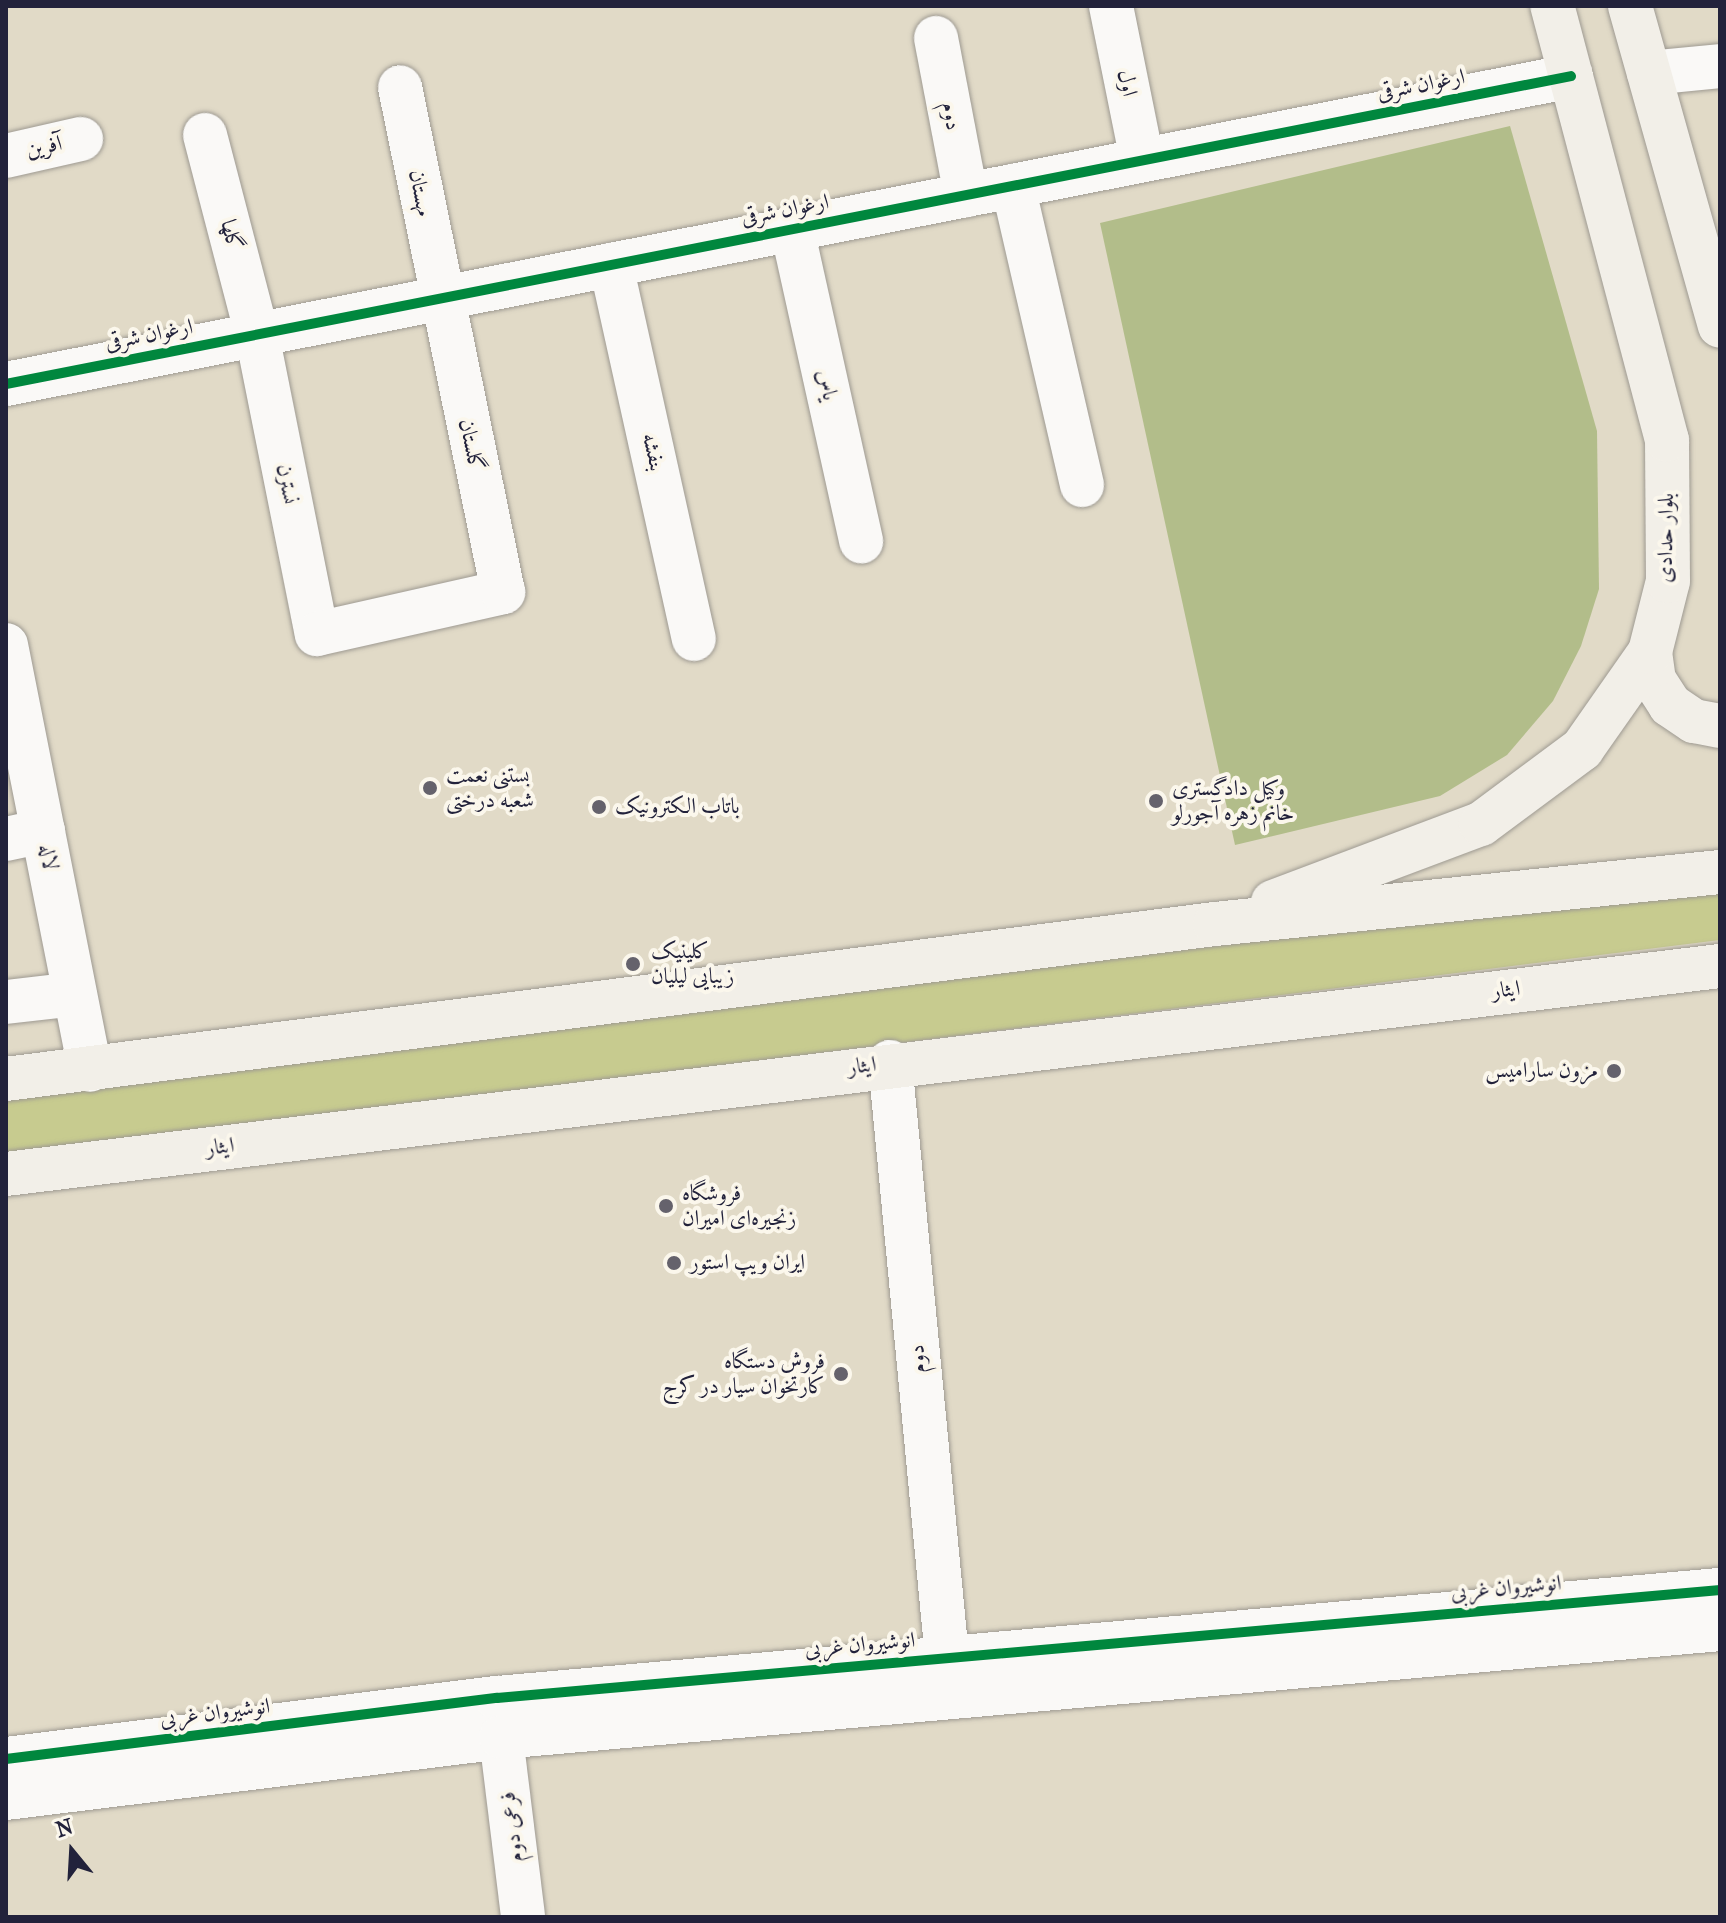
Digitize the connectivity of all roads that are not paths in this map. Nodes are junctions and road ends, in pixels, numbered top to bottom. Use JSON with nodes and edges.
{"nodes":[{"id":1,"x":1111,"y":6,"type":"edge"},
{"id":2,"x":1552,"y":6,"type":"edge"},
{"id":3,"x":1630,"y":6,"type":"edge"},
{"id":4,"x":936,"y":38,"type":"dead end"},
{"id":5,"x":1720,"y":66,"type":"edge"},
{"id":6,"x":1649,"y":73,"type":"junction"},
{"id":7,"x":1571,"y":76,"type":"junction"},
{"id":8,"x":400,"y":87,"type":"dead end"},
{"id":9,"x":205,"y":135,"type":"dead end"},
{"id":10,"x":81,"y":139,"type":"dead end"},
{"id":11,"x":6,"y":156,"type":"edge"},
{"id":12,"x":1142,"y":160,"type":"junction"},
{"id":13,"x":1013,"y":186,"type":"junction"},
{"id":14,"x":966,"y":195,"type":"junction"},
{"id":15,"x":792,"y":229,"type":"junction"},
{"id":16,"x":611,"y":265,"type":"junction"},
{"id":17,"x":439,"y":298,"type":"junction"},
{"id":18,"x":1720,"y":326,"type":"edge"},
{"id":19,"x":257,"y":335,"type":"junction"},
{"id":20,"x":6,"y":384,"type":"edge"},
{"id":21,"x":1082,"y":485,"type":"dead end"},
{"id":22,"x":861,"y":541,"type":"dead end"},
{"id":23,"x":317,"y":634,"type":"joint"},
{"id":24,"x":694,"y":639,"type":"dead end"},
{"id":25,"x":6,"y":645,"type":"edge"},
{"id":26,"x":1650,"y":652,"type":"junction"},
{"id":27,"x":1720,"y":726,"type":"edge"},
{"id":28,"x":24,"y":835,"type":"edge"},
{"id":29,"x":1720,"y":872,"type":"edge"},
{"id":30,"x":1215,"y":924,"type":"junction"},
{"id":31,"x":1720,"y":966,"type":"edge"},
{"id":32,"x":75,"y":994,"type":"junction"},
{"id":33,"x":6,"y":1002,"type":"edge"},
{"id":34,"x":890,"y":1062,"type":"junction"},
{"id":35,"x":90,"y":1070,"type":"junction"},
{"id":36,"x":6,"y":1079,"type":"edge"},
{"id":37,"x":6,"y":1174,"type":"edge"},
{"id":38,"x":1720,"y":1590,"type":"edge"},
{"id":39,"x":1648,"y":1616,"type":"junction"},
{"id":40,"x":1720,"y":1629,"type":"edge"},
{"id":41,"x":947,"y":1657,"type":"junction"},
{"id":42,"x":501,"y":1737,"type":"junction"},
{"id":43,"x":6,"y":1759,"type":"edge"},
{"id":44,"x":6,"y":1798,"type":"edge"},
{"id":45,"x":523,"y":1917,"type":"edge"}],
"edges":[{"from":1,"to":12,"type":"street","name":"اول"},
{"from":2,"to":7,"type":"main road","name":"بلوار حدادی"},
{"from":3,"to":6,"type":"main road"},
{"from":4,"to":14,"type":"street","name":"دوم"},
{"from":5,"to":6,"type":"street"},
{"from":6,"to":18,"type":"main road"},
{"from":7,"to":12,"type":"street","name":"ارغوان شرقی"},
{"from":7,"to":26,"type":"main road","name":"بلوار حدادی"},
{"from":8,"to":17,"type":"street","name":"مهستان"},
{"from":9,"to":19,"type":"street","name":"گلها"},
{"from":10,"to":11,"type":"street","name":"آفرین"},
{"from":12,"to":13,"type":"street","name":"ارغوان شرقی"},
{"from":13,"to":14,"type":"street","name":"ارغوان شرقی"},
{"from":13,"to":21,"type":"street"},
{"from":14,"to":15,"type":"street","name":"ارغوان شرقی"},
{"from":15,"to":16,"type":"street","name":"ارغوان شرقی"},
{"from":15,"to":22,"type":"street","name":"یاس"},
{"from":16,"to":17,"type":"street","name":"ارغوان شرقی"},
{"from":16,"to":24,"type":"street","name":"بنفشه"},
{"from":17,"to":19,"type":"street","name":"ارغوان شرقی"},
{"from":17,"to":23,"type":"street","name":"گلستان"},
{"from":19,"to":20,"type":"street","name":"ارغوان شرقی"},
{"from":19,"to":23,"type":"street","name":"نسترن"},
{"from":25,"to":28,"type":"street","name":"لاله"},
{"from":26,"to":27,"type":"main road"},
{"from":26,"to":30,"type":"main road","name":"بلوار حدادی"},
{"from":28,"to":32,"type":"street","name":"لاله"},
{"from":29,"to":30,"type":"main road"},
{"from":30,"to":35,"type":"main road"},
{"from":31,"to":34,"type":"main road","name":"ایثار"},
{"from":32,"to":33,"type":"street"},
{"from":32,"to":35,"type":"street","name":"لاله"},
{"from":34,"to":37,"type":"main road","name":"ایثار"},
{"from":34,"to":41,"type":"street","name":"دوم"},
{"from":35,"to":36,"type":"main road"},
{"from":38,"to":39,"type":"street","name":"انوشیروان غربی"},
{"from":39,"to":40,"type":"street","name":"انوشیروان غربی"},
{"from":39,"to":41,"type":"street","name":"انوشیروان غربی"},
{"from":39,"to":42,"type":"street","name":"انوشیروان غربی"},
{"from":41,"to":43,"type":"street","name":"انوشیروان غربی"},
{"from":42,"to":44,"type":"street","name":"انوشیروان غربی"},
{"from":42,"to":45,"type":"street","name":"فرعی دوم"}]}
